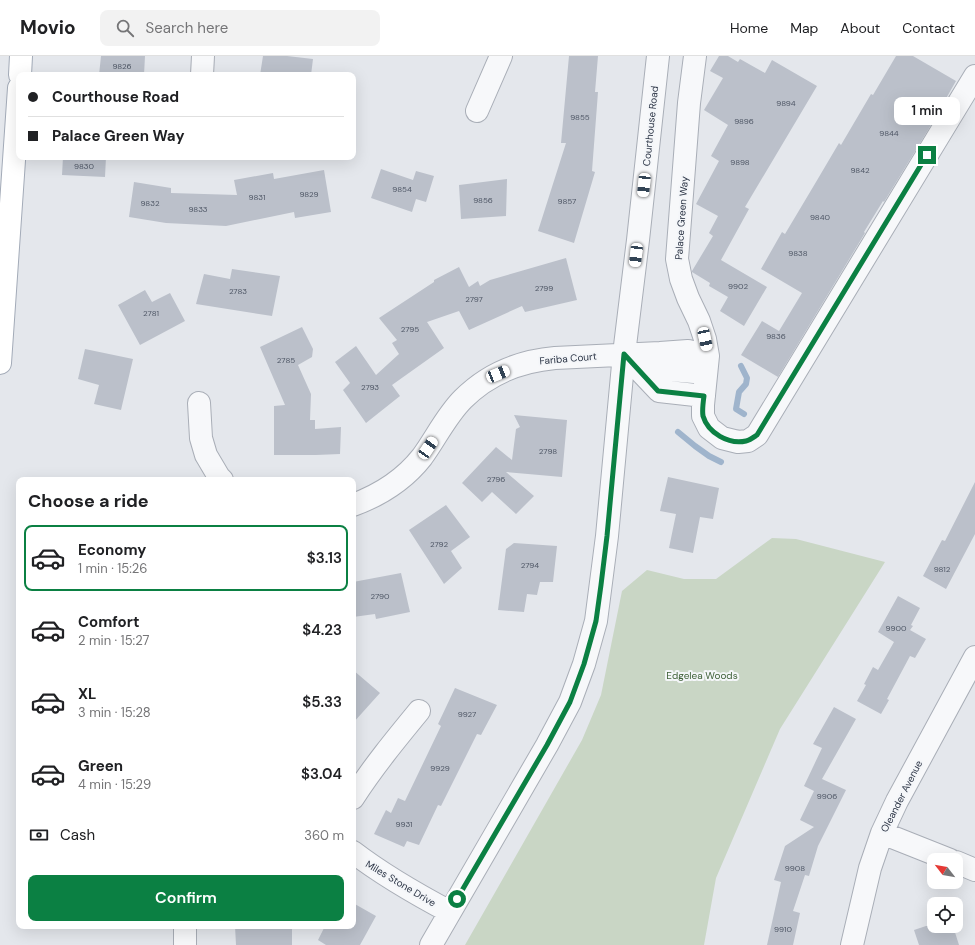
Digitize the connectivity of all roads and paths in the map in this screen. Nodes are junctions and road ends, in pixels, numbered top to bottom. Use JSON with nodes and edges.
{"nodes":[{"id":1,"x":21,"y":56,"type":"edge"},
{"id":2,"x":203,"y":56,"type":"edge"},
{"id":3,"x":502,"y":56,"type":"edge"},
{"id":4,"x":658,"y":56,"type":"edge"},
{"id":5,"x":695,"y":56,"type":"edge"},
{"id":6,"x":20,"y":72,"type":"edge"},
{"id":7,"x":202,"y":72,"type":"edge"},
{"id":8,"x":975,"y":76,"type":"edge"},
{"id":9,"x":477,"y":111,"type":"dead end"},
{"id":10,"x":16,"y":131,"type":"edge"},
{"id":11,"x":624,"y":354,"type":"junction"},
{"id":12,"x":0,"y":363,"type":"edge"},
{"id":13,"x":707,"y":364,"type":"junction"},
{"id":14,"x":704,"y":396,"type":"junction"},
{"id":15,"x":199,"y":403,"type":"dead end"},
{"id":16,"x":220,"y":477,"type":"edge"},
{"id":17,"x":356,"y":504,"type":"edge"},
{"id":18,"x":975,"y":657,"type":"edge"},
{"id":19,"x":419,"y":711,"type":"dead end"},
{"id":20,"x":356,"y":793,"type":"edge"},
{"id":21,"x":882,"y":833,"type":"junction"},
{"id":22,"x":932,"y":853,"type":"edge"},
{"id":23,"x":356,"y":854,"type":"edge"},
{"id":24,"x":963,"y":865,"type":"edge"},
{"id":25,"x":975,"y":870,"type":"edge"},
{"id":26,"x":450,"y":912,"type":"junction"},
{"id":27,"x":185,"y":929,"type":"edge"},
{"id":28,"x":185,"y":945,"type":"edge"},
{"id":29,"x":431,"y":945,"type":"edge"},
{"id":30,"x":852,"y":945,"type":"edge"}],
"edges":[{"from":1,"to":6,"type":"main road"},
{"from":2,"to":7,"type":"street"},
{"from":3,"to":9,"type":"street"},
{"from":4,"to":11,"type":"street","name":"Courthouse Road"},
{"from":5,"to":13,"type":"street","name":"Palace Green Way"},
{"from":8,"to":14,"type":"street","name":"Palace Green Way"},
{"from":10,"to":12,"type":"main road"},
{"from":11,"to":13,"type":"street"},
{"from":11,"to":14,"type":"street"},
{"from":11,"to":17,"type":"street","name":"Fariba Court"},
{"from":11,"to":26,"type":"street","name":"Courthouse Road"},
{"from":13,"to":14,"type":"street","name":"Palace Green Way"},
{"from":15,"to":16,"type":"street"},
{"from":18,"to":21,"type":"street","name":"Oleander Avenue"},
{"from":19,"to":20,"type":"street"},
{"from":21,"to":22,"type":"street"},
{"from":21,"to":30,"type":"street","name":"Oleander Avenue"},
{"from":23,"to":26,"type":"street","name":"Miles Stone Drive"},
{"from":24,"to":25,"type":"street"},
{"from":26,"to":29,"type":"street","name":"Courthouse Road"},
{"from":27,"to":28,"type":"street"}]}
